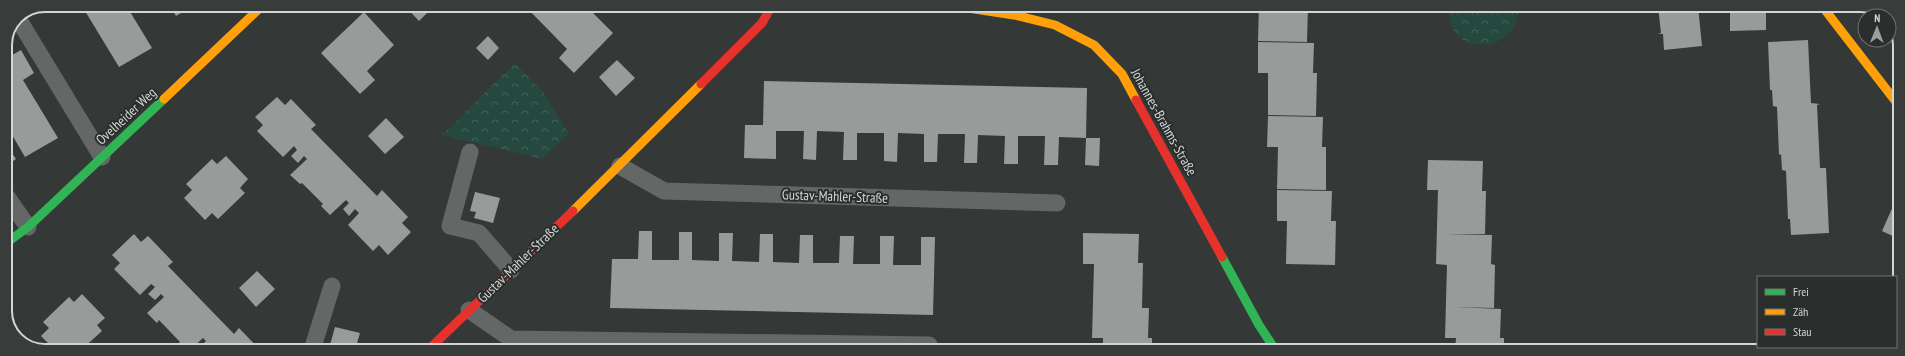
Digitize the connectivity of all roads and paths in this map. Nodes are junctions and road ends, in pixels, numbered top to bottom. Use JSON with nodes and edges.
{"nodes":[{"id":1,"x":256,"y":12,"type":"edge"},
{"id":2,"x":768,"y":12,"type":"edge"},
{"id":3,"x":999,"y":12,"type":"edge"},
{"id":4,"x":1827,"y":12,"type":"edge"},
{"id":5,"x":21,"y":23,"type":"edge"},
{"id":6,"x":1893,"y":98,"type":"edge"},
{"id":7,"x":470,"y":152,"type":"dead end"},
{"id":8,"x":102,"y":157,"type":"junction"},
{"id":9,"x":620,"y":166,"type":"junction"},
{"id":10,"x":1057,"y":203,"type":"dead end"},
{"id":11,"x":12,"y":204,"type":"edge"},
{"id":12,"x":28,"y":227,"type":"junction"},
{"id":13,"x":12,"y":239,"type":"edge"},
{"id":14,"x":511,"y":270,"type":"junction"},
{"id":15,"x":332,"y":286,"type":"dead end"},
{"id":16,"x":469,"y":310,"type":"junction"},
{"id":17,"x":314,"y":344,"type":"edge"},
{"id":18,"x":434,"y":344,"type":"edge"},
{"id":19,"x":859,"y":344,"type":"edge"},
{"id":20,"x":1271,"y":344,"type":"edge"}],
"edges":[{"from":1,"to":8,"type":"street","name":"Ovelheider Weg"},
{"from":2,"to":9,"type":"street","name":"Gustav-Mahler-Straße"},
{"from":3,"to":20,"type":"street","name":"Johannes-Brahms-Straße"},
{"from":4,"to":6,"type":"street"},
{"from":5,"to":8,"type":"lane"},
{"from":7,"to":14,"type":"lane"},
{"from":8,"to":12,"type":"street","name":"Ovelheider Weg"},
{"from":9,"to":10,"type":"lane","name":"Gustav-Mahler-Straße"},
{"from":9,"to":14,"type":"street","name":"Gustav-Mahler-Straße"},
{"from":11,"to":12,"type":"lane"},
{"from":12,"to":13,"type":"street","name":"Ovelheider Weg"},
{"from":14,"to":16,"type":"street","name":"Gustav-Mahler-Straße"},
{"from":15,"to":17,"type":"lane"},
{"from":16,"to":18,"type":"street","name":"Gustav-Mahler-Straße"},
{"from":16,"to":19,"type":"lane","name":"Gustav-Mahler-Straße"}]}
